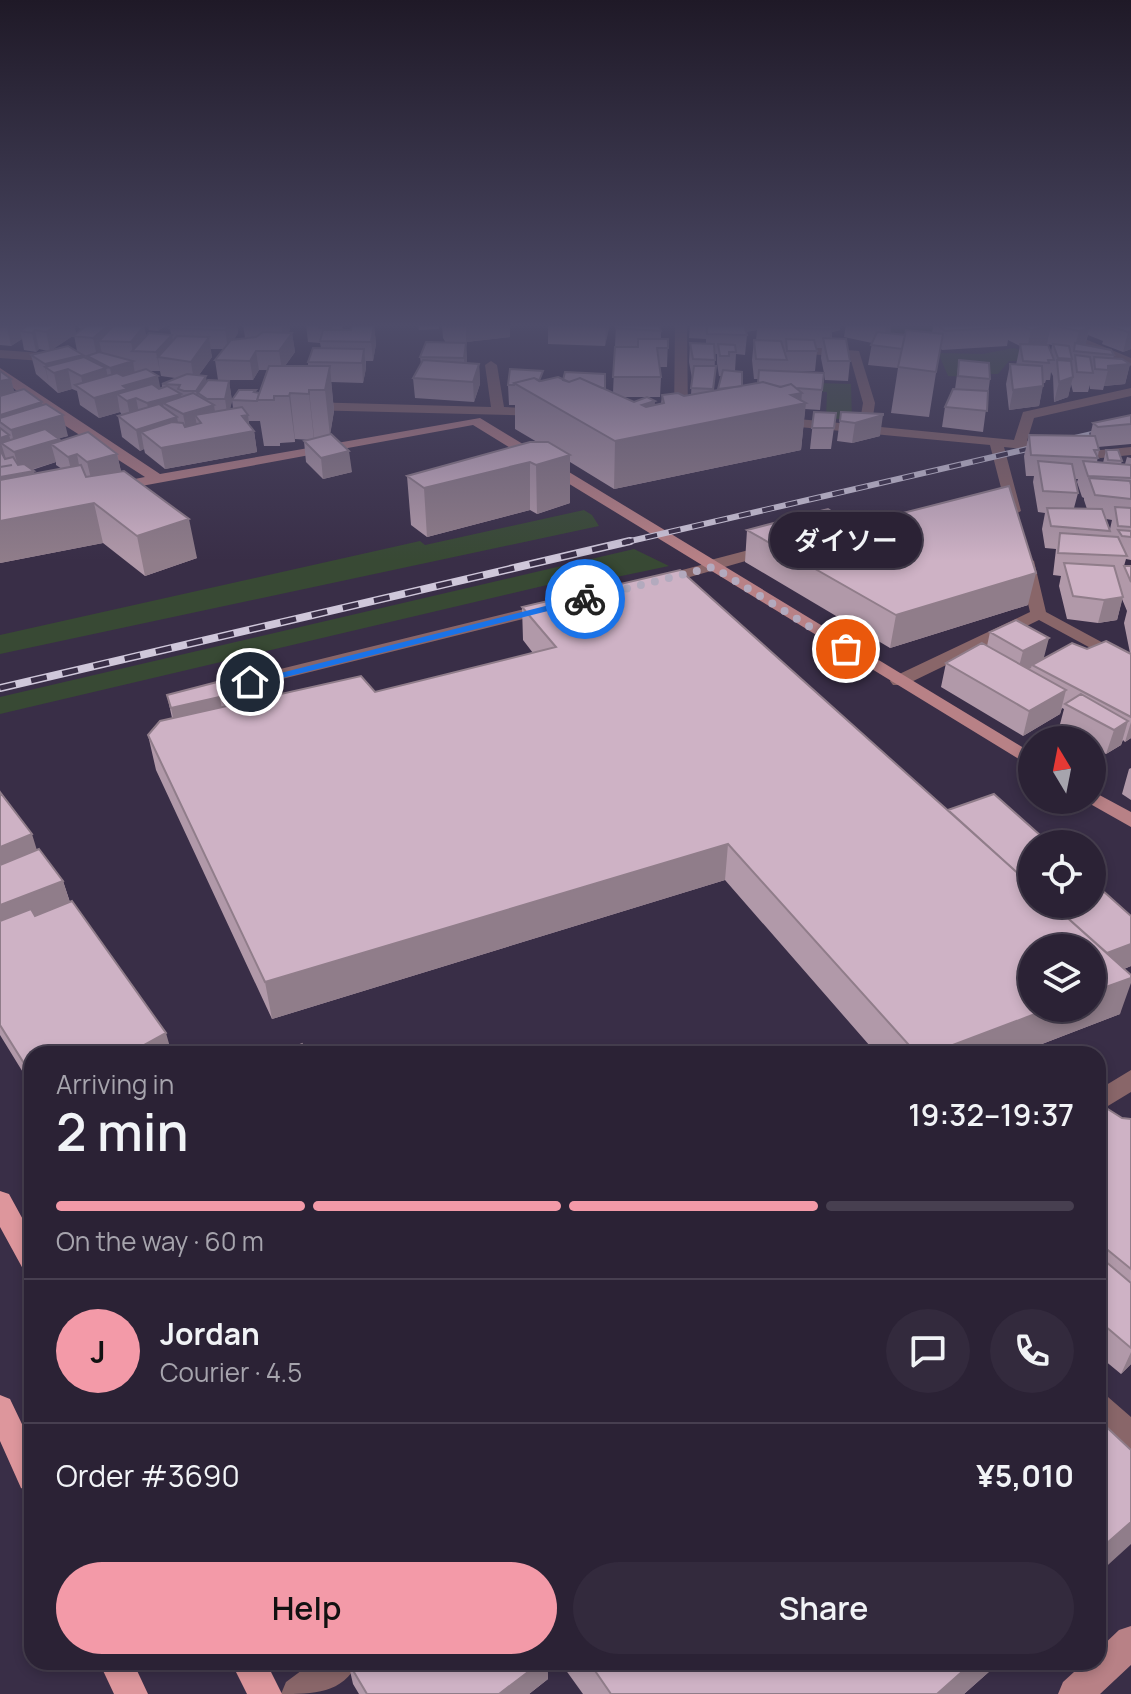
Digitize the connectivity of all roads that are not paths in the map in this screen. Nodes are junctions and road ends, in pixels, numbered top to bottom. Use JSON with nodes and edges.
{"nodes":[{"id":1,"x":32,"y":403,"type":"edge"},
{"id":2,"x":497,"y":403,"type":"edge"},
{"id":3,"x":681,"y":403,"type":"edge"},
{"id":4,"x":869,"y":403,"type":"edge"},
{"id":5,"x":1082,"y":403,"type":"edge"},
{"id":6,"x":293,"y":406,"type":"edge"},
{"id":7,"x":498,"y":411,"type":"junction"},
{"id":8,"x":563,"y":414,"type":"edge"},
{"id":9,"x":479,"y":415,"type":"junction"},
{"id":10,"x":681,"y":417,"type":"edge"},
{"id":11,"x":769,"y":421,"type":"edge"},
{"id":12,"x":866,"y":427,"type":"junction"},
{"id":13,"x":996,"y":441,"type":"junction"},
{"id":14,"x":1020,"y":444,"type":"junction"},
{"id":15,"x":1131,"y":451,"type":"edge"},
{"id":16,"x":157,"y":479,"type":"junction"},
{"id":17,"x":95,"y":491,"type":"edge"},
{"id":18,"x":783,"y":546,"type":"edge"},
{"id":19,"x":711,"y":566,"type":"junction"},
{"id":20,"x":651,"y":583,"type":"edge"},
{"id":21,"x":559,"y":606,"type":"edge"},
{"id":22,"x":1039,"y":614,"type":"junction"},
{"id":23,"x":1131,"y":665,"type":"edge"},
{"id":24,"x":899,"y":681,"type":"junction"},
{"id":25,"x":250,"y":682,"type":"edge"},
{"id":26,"x":1018,"y":753,"type":"edge"},
{"id":27,"x":1106,"y":806,"type":"edge"},
{"id":28,"x":1131,"y":821,"type":"edge"},
{"id":29,"x":1131,"y":1079,"type":"edge"},
{"id":30,"x":1106,"y":1097,"type":"edge"},
{"id":31,"x":0,"y":1202,"type":"edge"},
{"id":32,"x":24,"y":1246,"type":"edge"},
{"id":33,"x":0,"y":1409,"type":"edge"},
{"id":34,"x":1106,"y":1414,"type":"edge"},
{"id":35,"x":1131,"y":1436,"type":"edge"},
{"id":36,"x":24,"y":1461,"type":"edge"},
{"id":37,"x":1131,"y":1642,"type":"edge"},
{"id":38,"x":1106,"y":1665,"type":"edge"},
{"id":39,"x":120,"y":1670,"type":"edge"},
{"id":40,"x":252,"y":1670,"type":"edge"},
{"id":41,"x":330,"y":1670,"type":"edge"},
{"id":42,"x":1101,"y":1670,"type":"edge"},
{"id":43,"x":131,"y":1694,"type":"edge"},
{"id":44,"x":265,"y":1694,"type":"edge"},
{"id":45,"x":298,"y":1694,"type":"edge"},
{"id":46,"x":1075,"y":1694,"type":"edge"}],
"edges":[{"from":1,"to":16,"type":"street"},
{"from":2,"to":7,"type":"street"},
{"from":3,"to":10,"type":"street"},
{"from":4,"to":12,"type":"street"},
{"from":5,"to":14,"type":"street"},
{"from":6,"to":9,"type":"street"},
{"from":7,"to":8,"type":"street"},
{"from":7,"to":9,"type":"street"},
{"from":9,"to":16,"type":"street"},
{"from":9,"to":19,"type":"street"},
{"from":11,"to":12,"type":"street"},
{"from":12,"to":13,"type":"street"},
{"from":13,"to":14,"type":"street"},
{"from":13,"to":22,"type":"street"},
{"from":14,"to":15,"type":"street"},
{"from":16,"to":17,"type":"street"},
{"from":18,"to":19,"type":"street"},
{"from":19,"to":20,"type":"street"},
{"from":19,"to":24,"type":"street"},
{"from":21,"to":25,"type":"street"},
{"from":22,"to":23,"type":"street"},
{"from":22,"to":24,"type":"street"},
{"from":24,"to":26,"type":"street"},
{"from":27,"to":28,"type":"street"},
{"from":29,"to":30,"type":"street"},
{"from":31,"to":32,"type":"main road"},
{"from":33,"to":36,"type":"main road"},
{"from":34,"to":35,"type":"street"},
{"from":37,"to":38,"type":"street"},
{"from":39,"to":43,"type":"main road"},
{"from":40,"to":44,"type":"main road"},
{"from":41,"to":45,"type":"street"},
{"from":42,"to":46,"type":"street"}]}
